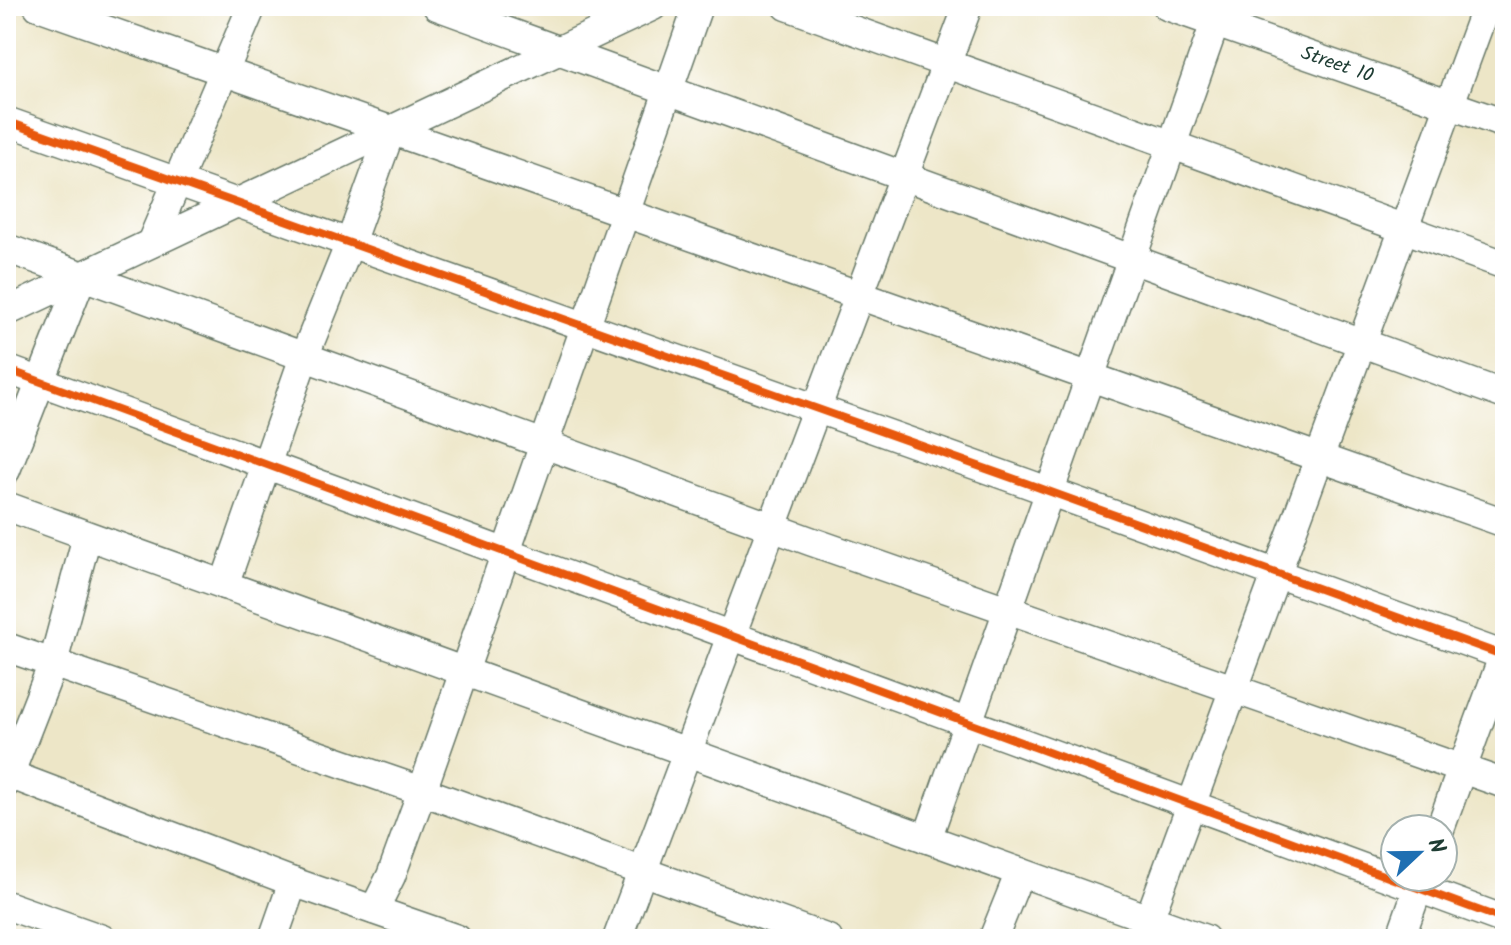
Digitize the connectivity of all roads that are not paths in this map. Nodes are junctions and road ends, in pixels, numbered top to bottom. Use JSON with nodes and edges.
{"nodes":[{"id":1,"x":38,"y":6,"type":"edge"},
{"id":2,"x":252,"y":6,"type":"edge"},
{"id":3,"x":437,"y":6,"type":"edge"},
{"id":4,"x":653,"y":6,"type":"edge"},
{"id":5,"x":698,"y":6,"type":"edge"},
{"id":6,"x":787,"y":6,"type":"edge"},
{"id":7,"x":968,"y":6,"type":"edge"},
{"id":8,"x":1167,"y":6,"type":"edge"},
{"id":9,"x":1486,"y":6,"type":"edge"},
{"id":10,"x":1215,"y":23,"type":"junction"},
{"id":11,"x":558,"y":51,"type":"junction"},
{"id":12,"x":947,"y":64,"type":"junction"},
{"id":13,"x":224,"y":71,"type":"junction"},
{"id":14,"x":668,"y":91,"type":"junction"},
{"id":15,"x":1449,"y":105,"type":"junction"},
{"id":16,"x":6,"y":121,"type":"edge"},
{"id":17,"x":1505,"y":124,"type":"edge"},
{"id":18,"x":391,"y":130,"type":"junction"},
{"id":19,"x":1172,"y":145,"type":"junction"},
{"id":20,"x":904,"y":177,"type":"junction"},
{"id":21,"x":178,"y":182,"type":"junction"},
{"id":22,"x":237,"y":203,"type":"junction"},
{"id":23,"x":625,"y":212,"type":"junction"},
{"id":24,"x":1403,"y":229,"type":"junction"},
{"id":25,"x":151,"y":243,"type":"junction"},
{"id":26,"x":350,"y":243,"type":"junction"},
{"id":27,"x":6,"y":248,"type":"edge"},
{"id":28,"x":1131,"y":261,"type":"junction"},
{"id":29,"x":1505,"y":265,"type":"edge"},
{"id":30,"x":82,"y":276,"type":"junction"},
{"id":31,"x":860,"y":294,"type":"junction"},
{"id":32,"x":6,"y":312,"type":"edge"},
{"id":33,"x":585,"y":326,"type":"junction"},
{"id":34,"x":1361,"y":343,"type":"junction"},
{"id":35,"x":304,"y":357,"type":"junction"},
{"id":36,"x":6,"y":369,"type":"edge"},
{"id":37,"x":1091,"y":376,"type":"junction"},
{"id":38,"x":39,"y":382,"type":"junction"},
{"id":39,"x":1505,"y":395,"type":"edge"},
{"id":40,"x":817,"y":409,"type":"junction"},
{"id":41,"x":543,"y":444,"type":"junction"},
{"id":42,"x":1319,"y":457,"type":"junction"},
{"id":43,"x":266,"y":465,"type":"junction"},
{"id":44,"x":6,"y":470,"type":"edge"},
{"id":45,"x":1050,"y":492,"type":"junction"},
{"id":46,"x":6,"y":506,"type":"edge"},
{"id":47,"x":1505,"y":523,"type":"edge"},
{"id":48,"x":772,"y":527,"type":"junction"},
{"id":49,"x":87,"y":536,"type":"junction"},
{"id":50,"x":505,"y":553,"type":"junction"},
{"id":51,"x":1276,"y":574,"type":"junction"},
{"id":52,"x":224,"y":585,"type":"junction"},
{"id":53,"x":1008,"y":610,"type":"junction"},
{"id":54,"x":731,"y":636,"type":"junction"},
{"id":55,"x":6,"y":647,"type":"edge"},
{"id":56,"x":1504,"y":654,"type":"edge"},
{"id":57,"x":53,"y":663,"type":"junction"},
{"id":58,"x":463,"y":671,"type":"junction"},
{"id":59,"x":1234,"y":689,"type":"junction"},
{"id":60,"x":968,"y":723,"type":"junction"},
{"id":61,"x":688,"y":753,"type":"junction"},
{"id":62,"x":1462,"y":769,"type":"junction"},
{"id":63,"x":7,"y":776,"type":"edge"},
{"id":64,"x":1505,"y":784,"type":"edge"},
{"id":65,"x":422,"y":791,"type":"junction"},
{"id":66,"x":1191,"y":805,"type":"junction"},
{"id":67,"x":1446,"y":813,"type":"edge"},
{"id":68,"x":927,"y":839,"type":"junction"},
{"id":69,"x":1379,"y":869,"type":"edge"},
{"id":70,"x":642,"y":871,"type":"junction"},
{"id":71,"x":1020,"y":872,"type":"junction"},
{"id":72,"x":293,"y":882,"type":"junction"},
{"id":73,"x":1416,"y":893,"type":"edge"},
{"id":74,"x":1443,"y":893,"type":"edge"},
{"id":75,"x":6,"y":905,"type":"edge"},
{"id":76,"x":374,"y":910,"type":"junction"},
{"id":77,"x":1149,"y":919,"type":"junction"},
{"id":78,"x":1505,"y":920,"type":"edge"},
{"id":79,"x":102,"y":939,"type":"edge"},
{"id":80,"x":273,"y":939,"type":"edge"},
{"id":81,"x":457,"y":939,"type":"edge"},
{"id":82,"x":617,"y":939,"type":"edge"},
{"id":83,"x":828,"y":939,"type":"edge"},
{"id":84,"x":993,"y":939,"type":"edge"},
{"id":85,"x":1205,"y":939,"type":"edge"},
{"id":86,"x":1400,"y":939,"type":"edge"}],
"edges":[{"from":1,"to":13,"type":"street"},
{"from":2,"to":13,"type":"street"},
{"from":3,"to":11,"type":"street"},
{"from":4,"to":11,"type":"street"},
{"from":5,"to":14,"type":"street"},
{"from":6,"to":12,"type":"street"},
{"from":7,"to":12,"type":"street"},
{"from":8,"to":10,"type":"street","name":"Street 10"},
{"from":9,"to":15,"type":"street"},
{"from":10,"to":15,"type":"street","name":"Street 10"},
{"from":10,"to":19,"type":"street"},
{"from":11,"to":14,"type":"street"},
{"from":11,"to":18,"type":"street"},
{"from":12,"to":19,"type":"street"},
{"from":12,"to":20,"type":"street"},
{"from":13,"to":18,"type":"street"},
{"from":13,"to":21,"type":"street"},
{"from":14,"to":20,"type":"street"},
{"from":14,"to":23,"type":"street"},
{"from":15,"to":17,"type":"street","name":"Street 10"},
{"from":15,"to":24,"type":"street"},
{"from":16,"to":21,"type":"street"},
{"from":18,"to":22,"type":"street"},
{"from":18,"to":23,"type":"street"},
{"from":18,"to":26,"type":"street"},
{"from":19,"to":24,"type":"street"},
{"from":19,"to":28,"type":"street"},
{"from":20,"to":28,"type":"street"},
{"from":20,"to":31,"type":"street"},
{"from":21,"to":22,"type":"street"},
{"from":21,"to":25,"type":"street"},
{"from":22,"to":25,"type":"street"},
{"from":22,"to":26,"type":"street"},
{"from":23,"to":31,"type":"street"},
{"from":23,"to":33,"type":"street"},
{"from":24,"to":29,"type":"street"},
{"from":24,"to":34,"type":"street"},
{"from":25,"to":30,"type":"street"},
{"from":26,"to":33,"type":"street"},
{"from":26,"to":35,"type":"street"},
{"from":27,"to":30,"type":"street"},
{"from":28,"to":34,"type":"street"},
{"from":28,"to":37,"type":"street"},
{"from":30,"to":32,"type":"street"},
{"from":30,"to":35,"type":"street"},
{"from":30,"to":38,"type":"street"},
{"from":31,"to":37,"type":"street"},
{"from":31,"to":40,"type":"street"},
{"from":33,"to":40,"type":"street"},
{"from":33,"to":41,"type":"street"},
{"from":34,"to":39,"type":"street"},
{"from":34,"to":42,"type":"street"},
{"from":35,"to":41,"type":"street"},
{"from":35,"to":43,"type":"street"},
{"from":36,"to":38,"type":"street"},
{"from":37,"to":42,"type":"street"},
{"from":37,"to":45,"type":"street"},
{"from":38,"to":43,"type":"street"},
{"from":38,"to":44,"type":"street"},
{"from":40,"to":45,"type":"street"},
{"from":40,"to":48,"type":"street"},
{"from":41,"to":48,"type":"street"},
{"from":41,"to":50,"type":"street"},
{"from":42,"to":47,"type":"street"},
{"from":42,"to":51,"type":"street"},
{"from":43,"to":50,"type":"street"},
{"from":43,"to":52,"type":"street"},
{"from":45,"to":51,"type":"street"},
{"from":45,"to":53,"type":"street"},
{"from":46,"to":49,"type":"street"},
{"from":48,"to":53,"type":"street"},
{"from":48,"to":54,"type":"street"},
{"from":49,"to":52,"type":"street"},
{"from":49,"to":57,"type":"street"},
{"from":50,"to":54,"type":"street"},
{"from":50,"to":58,"type":"street"},
{"from":51,"to":56,"type":"street"},
{"from":51,"to":59,"type":"street"},
{"from":52,"to":58,"type":"street"},
{"from":53,"to":59,"type":"street"},
{"from":53,"to":60,"type":"street"},
{"from":54,"to":60,"type":"street"},
{"from":54,"to":61,"type":"street"},
{"from":55,"to":57,"type":"street"},
{"from":56,"to":62,"type":"street"},
{"from":57,"to":63,"type":"street"},
{"from":57,"to":65,"type":"street"},
{"from":58,"to":61,"type":"street"},
{"from":58,"to":65,"type":"street"},
{"from":59,"to":62,"type":"street"},
{"from":59,"to":66,"type":"street"},
{"from":60,"to":66,"type":"street"},
{"from":60,"to":68,"type":"street"},
{"from":61,"to":68,"type":"street"},
{"from":61,"to":70,"type":"street"},
{"from":62,"to":64,"type":"street"},
{"from":62,"to":67,"type":"street"},
{"from":63,"to":72,"type":"street"},
{"from":65,"to":70,"type":"street"},
{"from":65,"to":76,"type":"street"},
{"from":66,"to":69,"type":"street"},
{"from":66,"to":77,"type":"street"},
{"from":68,"to":71,"type":"street"},
{"from":70,"to":82,"type":"street"},
{"from":70,"to":83,"type":"street"},
{"from":71,"to":77,"type":"street"},
{"from":71,"to":84,"type":"street"},
{"from":72,"to":76,"type":"street"},
{"from":72,"to":80,"type":"street"},
{"from":73,"to":86,"type":"street"},
{"from":74,"to":78,"type":"street"},
{"from":75,"to":79,"type":"street"},
{"from":76,"to":81,"type":"street"},
{"from":77,"to":85,"type":"street"}]}
